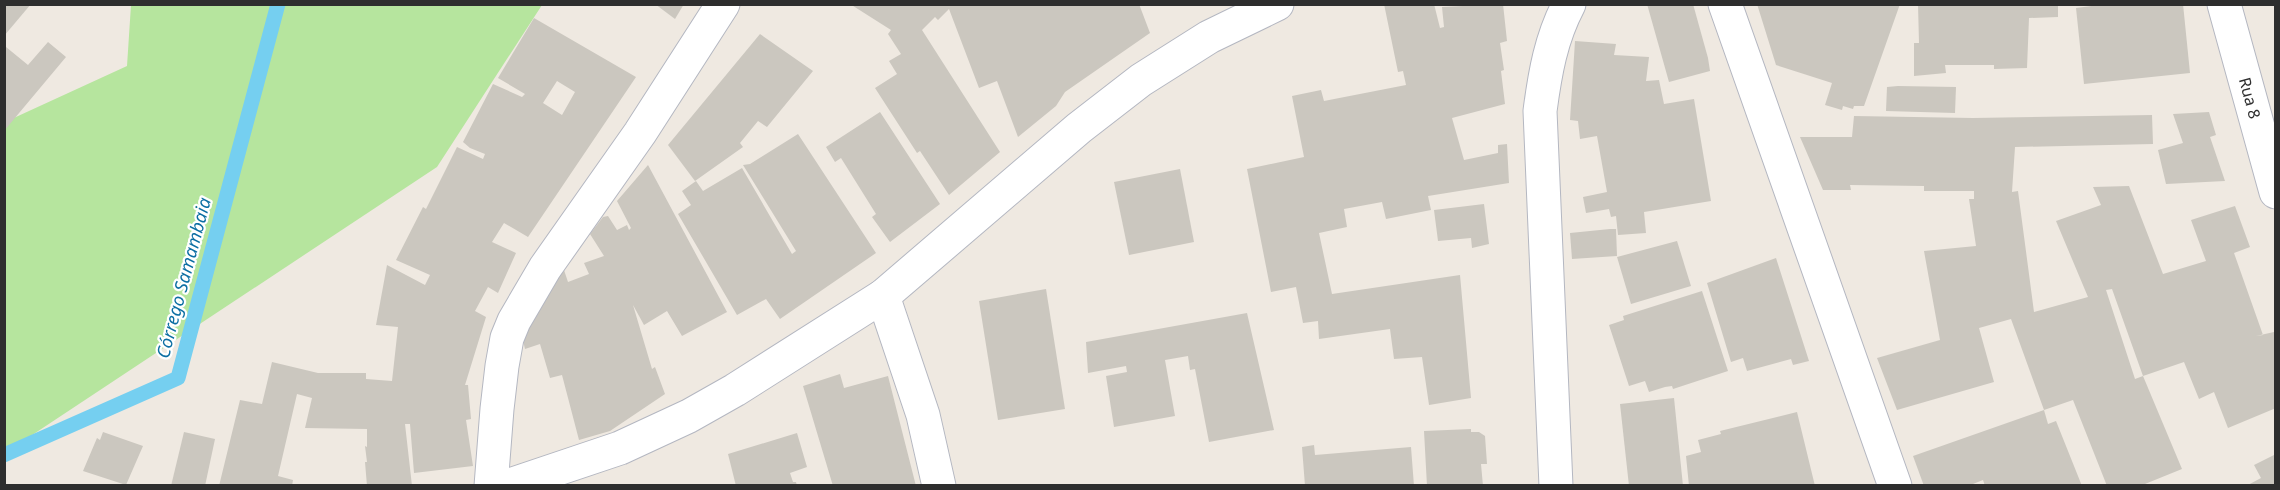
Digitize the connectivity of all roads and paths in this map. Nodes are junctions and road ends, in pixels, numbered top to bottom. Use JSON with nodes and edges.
{"nodes":[{"id":1,"x":723,"y":4,"type":"edge"},
{"id":2,"x":1213,"y":4,"type":"edge"},
{"id":3,"x":1277,"y":4,"type":"edge"},
{"id":4,"x":1569,"y":4,"type":"edge"},
{"id":5,"x":1725,"y":4,"type":"edge"},
{"id":6,"x":2224,"y":4,"type":"edge"},
{"id":7,"x":1209,"y":37,"type":"junction"},
{"id":8,"x":2276,"y":192,"type":"edge"},
{"id":9,"x":883,"y":296,"type":"junction"},
{"id":10,"x":491,"y":486,"type":"edge"},
{"id":11,"x":507,"y":486,"type":"edge"},
{"id":12,"x":939,"y":486,"type":"edge"},
{"id":13,"x":1556,"y":486,"type":"edge"},
{"id":14,"x":1895,"y":486,"type":"edge"}],
"edges":[{"from":1,"to":10,"type":"street"},
{"from":2,"to":7,"type":"street"},
{"from":3,"to":7,"type":"street"},
{"from":4,"to":13,"type":"street"},
{"from":5,"to":14,"type":"street"},
{"from":6,"to":8,"type":"street","name":"Rua 8"},
{"from":7,"to":9,"type":"street"},
{"from":9,"to":11,"type":"street"},
{"from":9,"to":12,"type":"street"}]}
